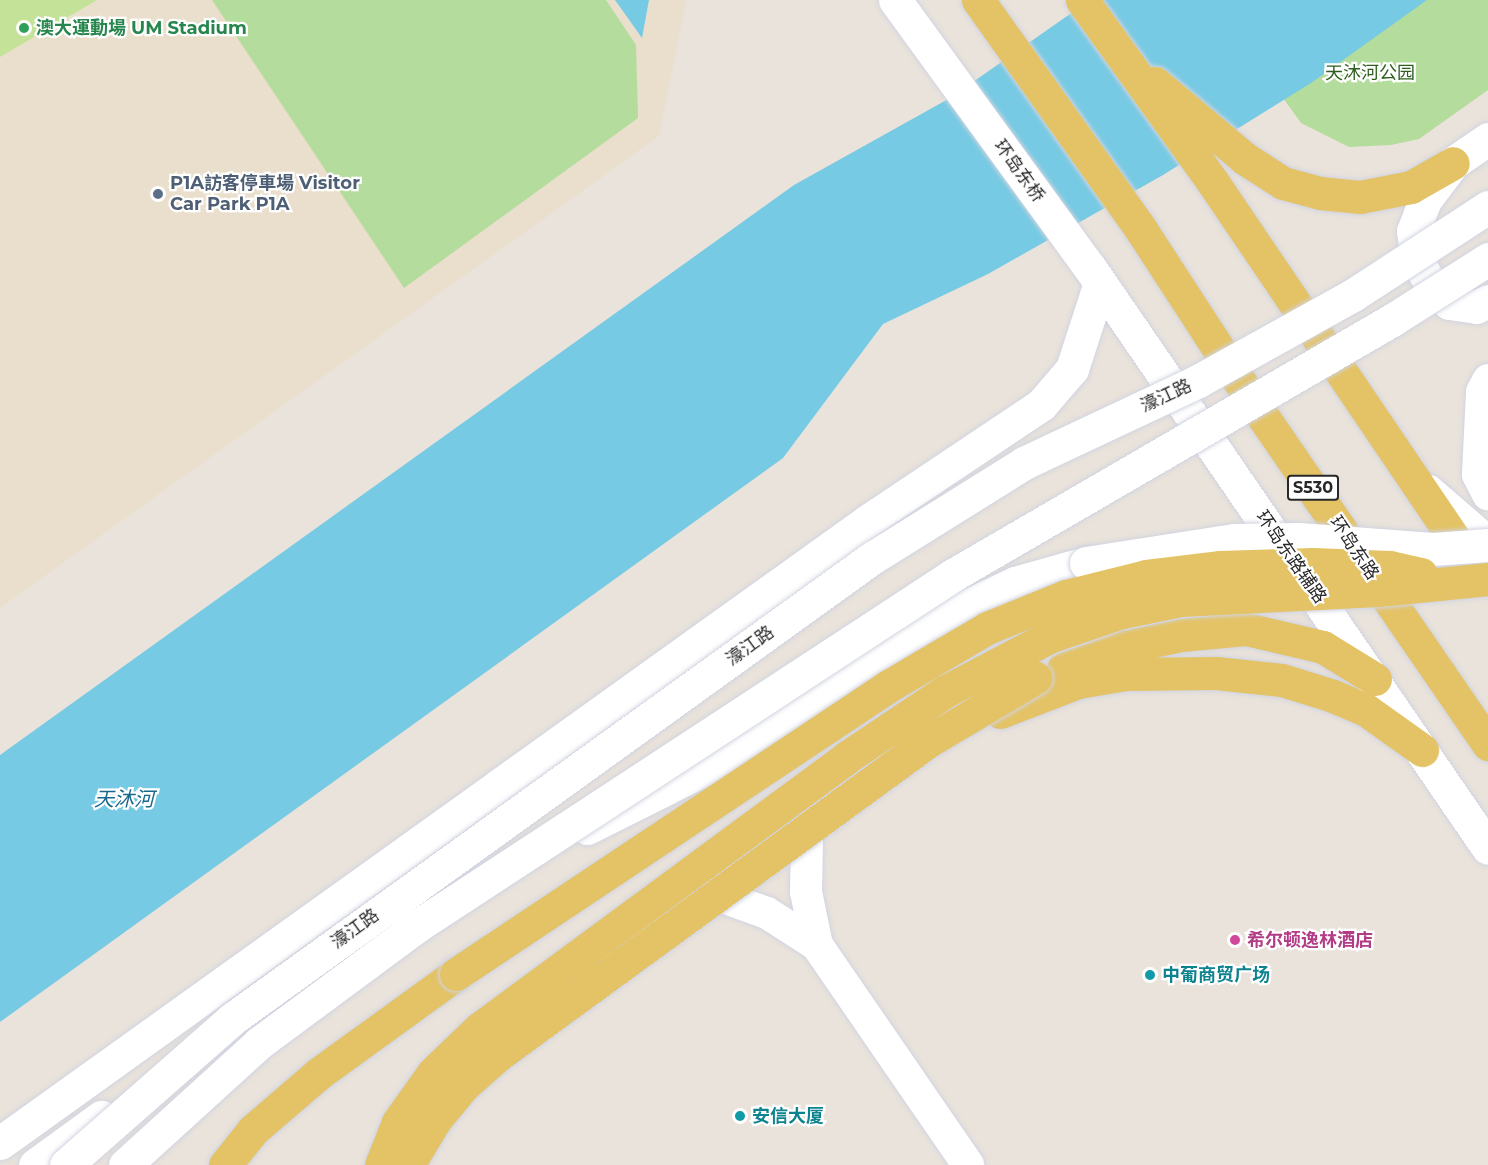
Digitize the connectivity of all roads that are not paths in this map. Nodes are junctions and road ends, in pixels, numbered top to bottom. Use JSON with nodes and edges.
{"nodes":[{"id":1,"x":895,"y":0,"type":"edge"},
{"id":2,"x":978,"y":0,"type":"edge"},
{"id":3,"x":1082,"y":0,"type":"edge"},
{"id":4,"x":1120,"y":56,"type":"junction"},
{"id":5,"x":1488,"y":139,"type":"edge"},
{"id":6,"x":1453,"y":163,"type":"junction"},
{"id":7,"x":1488,"y":207,"type":"edge"},
{"id":8,"x":1488,"y":259,"type":"edge"},
{"id":9,"x":1095,"y":276,"type":"junction"},
{"id":10,"x":1488,"y":301,"type":"edge"},
{"id":11,"x":1488,"y":380,"type":"edge"},
{"id":12,"x":1411,"y":476,"type":"junction"},
{"id":13,"x":1488,"y":494,"type":"edge"},
{"id":14,"x":1488,"y":544,"type":"edge"},
{"id":15,"x":1488,"y":564,"type":"edge"},
{"id":16,"x":1488,"y":579,"type":"edge"},
{"id":17,"x":1451,"y":581,"type":"junction"},
{"id":18,"x":1488,"y":588,"type":"edge"},
{"id":19,"x":1375,"y":679,"type":"junction"},
{"id":20,"x":1488,"y":744,"type":"edge"},
{"id":21,"x":1422,"y":750,"type":"junction"},
{"id":22,"x":807,"y":840,"type":"junction"},
{"id":23,"x":1488,"y":848,"type":"edge"},
{"id":24,"x":508,"y":867,"type":"junction"},
{"id":25,"x":728,"y":899,"type":"junction"},
{"id":26,"x":818,"y":945,"type":"junction"},
{"id":27,"x":232,"y":1019,"type":"junction"},
{"id":28,"x":290,"y":1098,"type":"junction"},
{"id":29,"x":0,"y":1143,"type":"edge"},
{"id":30,"x":35,"y":1165,"type":"edge"},
{"id":31,"x":66,"y":1165,"type":"edge"},
{"id":32,"x":125,"y":1165,"type":"edge"},
{"id":33,"x":225,"y":1165,"type":"edge"},
{"id":34,"x":250,"y":1165,"type":"edge"},
{"id":35,"x":375,"y":1165,"type":"edge"},
{"id":36,"x":381,"y":1165,"type":"edge"},
{"id":37,"x":408,"y":1165,"type":"edge"},
{"id":38,"x":968,"y":1165,"type":"edge"}],
"edges":[{"from":1,"to":9,"type":"main road","name":"环岛东桥"},
{"from":2,"to":20,"type":"main road","name":"环岛东路","number":"S530"},
{"from":3,"to":4,"type":"main road"},
{"from":4,"to":6,"type":"main road"},
{"from":4,"to":12,"type":"main road"},
{"from":5,"to":6,"type":"main road"},
{"from":6,"to":10,"type":"main road"},
{"from":7,"to":27,"type":"main road","name":"濠江路","bridge":true},
{"from":8,"to":24,"type":"main road","name":"濠江路","bridge":true},
{"from":9,"to":19,"type":"main road","name":"环岛东路辅路"},
{"from":9,"to":29,"type":"main road"},
{"from":11,"to":13,"type":"main road"},
{"from":12,"to":14,"type":"main road"},
{"from":12,"to":18,"type":"main road"},
{"from":14,"to":24,"type":"main road","bridge":true},
{"from":15,"to":17,"type":"main road"},
{"from":16,"to":17,"type":"main road","bridge":true},
{"from":17,"to":28,"type":"main road","bridge":true},
{"from":17,"to":36,"type":"main road","bridge":true},
{"from":19,"to":21,"type":"main road","name":"环岛东路辅路"},
{"from":19,"to":37,"type":"main road","bridge":true},
{"from":21,"to":22,"type":"main road"},
{"from":21,"to":23,"type":"main road","name":"环岛东路辅路"},
{"from":22,"to":25,"type":"main road"},
{"from":22,"to":26,"type":"street"},
{"from":24,"to":32,"type":"main road","name":"濠江路","bridge":true},
{"from":25,"to":26,"type":"street"},
{"from":25,"to":35,"type":"main road"},
{"from":26,"to":38,"type":"street"},
{"from":27,"to":30,"type":"main road","bridge":true},
{"from":27,"to":31,"type":"main road","name":"濠江路","bridge":true},
{"from":28,"to":33,"type":"main road"},
{"from":28,"to":34,"type":"main road"}]}
